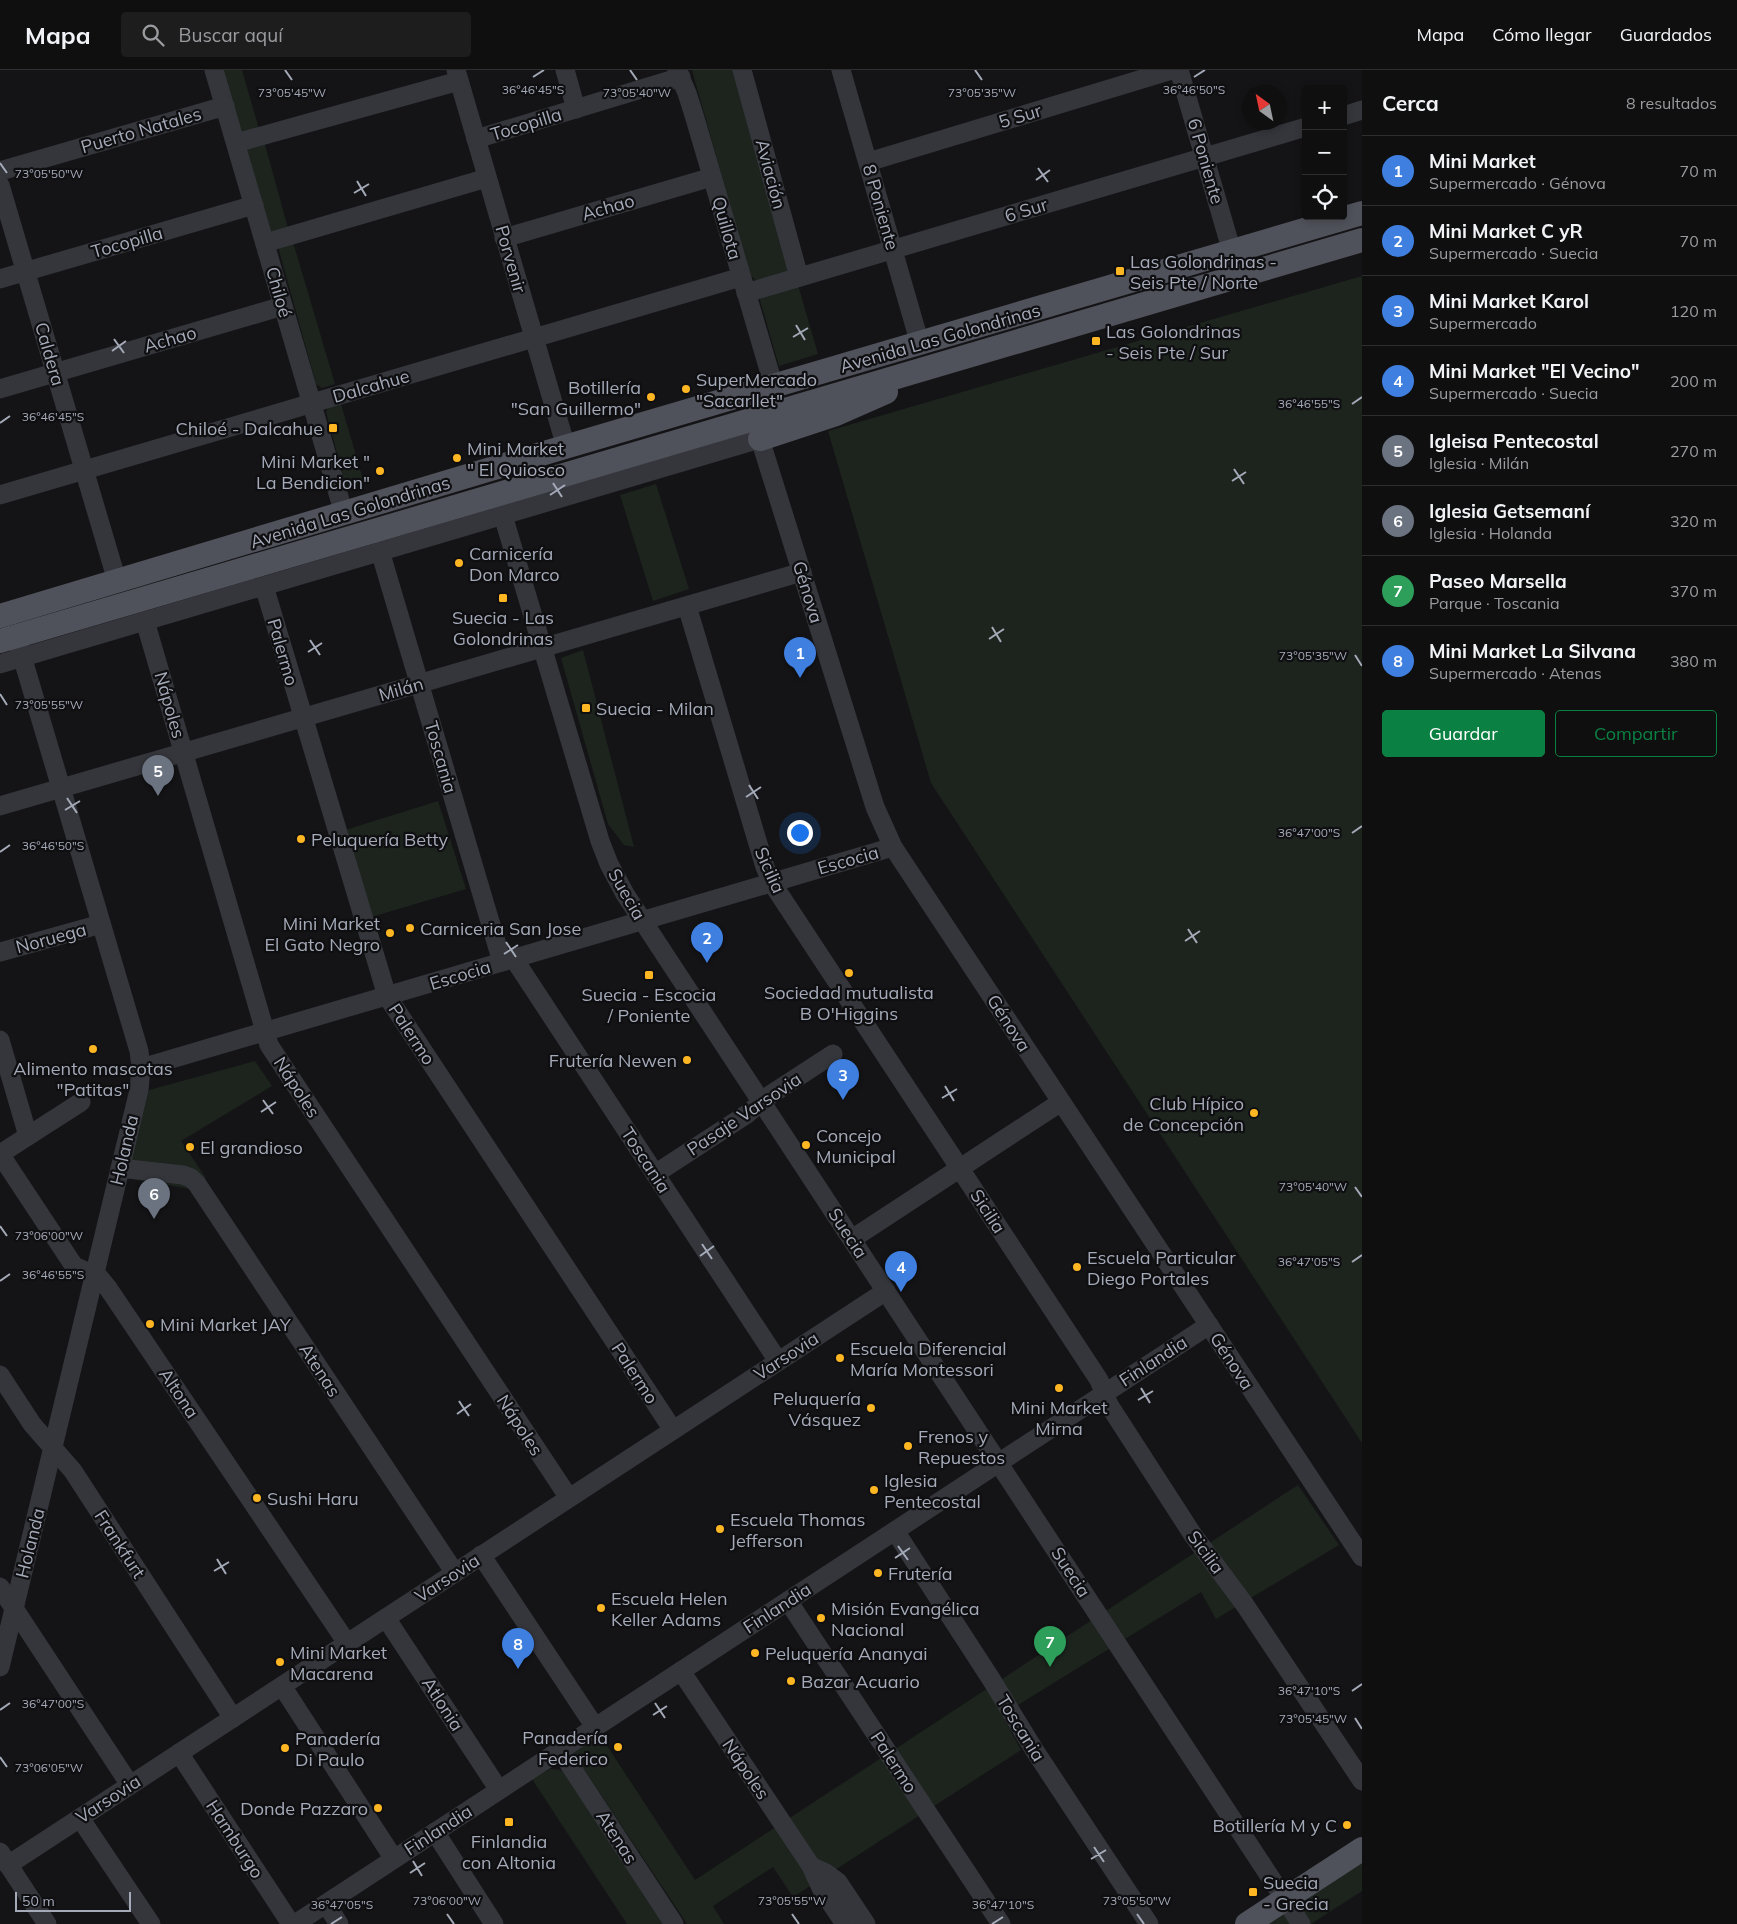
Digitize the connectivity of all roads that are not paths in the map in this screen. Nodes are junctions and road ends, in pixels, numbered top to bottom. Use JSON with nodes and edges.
{"nodes":[{"id":1,"x":214,"y":70,"type":"edge"},
{"id":2,"x":565,"y":70,"type":"edge"},
{"id":3,"x":742,"y":70,"type":"edge"},
{"id":4,"x":841,"y":70,"type":"edge"},
{"id":5,"x":1172,"y":70,"type":"edge"},
{"id":6,"x":1179,"y":70,"type":"edge"},
{"id":7,"x":679,"y":74,"type":"edge"},
{"id":8,"x":457,"y":76,"type":"edge"},
{"id":9,"x":225,"y":106,"type":"junction"},
{"id":10,"x":576,"y":109,"type":"junction"},
{"id":11,"x":1362,"y":110,"type":"edge"},
{"id":12,"x":1347,"y":115,"type":"edge"},
{"id":13,"x":1302,"y":128,"type":"edge"},
{"id":14,"x":476,"y":139,"type":"junction"},
{"id":15,"x":236,"y":143,"type":"junction"},
{"id":16,"x":1204,"y":157,"type":"junction"},
{"id":17,"x":868,"y":162,"type":"junction"},
{"id":18,"x":0,"y":171,"type":"edge"},
{"id":19,"x":712,"y":177,"type":"junction"},
{"id":20,"x":487,"y":178,"type":"junction"},
{"id":21,"x":0,"y":185,"type":"edge"},
{"id":22,"x":254,"y":205,"type":"junction"},
{"id":23,"x":1362,"y":213,"type":"edge"},
{"id":24,"x":504,"y":238,"type":"junction"},
{"id":25,"x":1362,"y":240,"type":"edge"},
{"id":26,"x":265,"y":243,"type":"junction"},
{"id":27,"x":893,"y":249,"type":"junction"},
{"id":28,"x":1232,"y":252,"type":"junction"},
{"id":29,"x":26,"y":272,"type":"junction"},
{"id":30,"x":799,"y":277,"type":"junction"},
{"id":31,"x":0,"y":279,"type":"edge"},
{"id":32,"x":744,"y":285,"type":"junction"},
{"id":33,"x":283,"y":306,"type":"junction"},
{"id":34,"x":534,"y":338,"type":"junction"},
{"id":35,"x":920,"y":344,"type":"junction"},
{"id":36,"x":929,"y":368,"type":"junction"},
{"id":37,"x":55,"y":373,"type":"junction"},
{"id":38,"x":774,"y":387,"type":"junction"},
{"id":39,"x":0,"y":389,"type":"edge"},
{"id":40,"x":312,"y":403,"type":"junction"},
{"id":41,"x":760,"y":439,"type":"junction"},
{"id":42,"x":566,"y":447,"type":"junction"},
{"id":43,"x":518,"y":461,"type":"junction"},
{"id":44,"x":84,"y":470,"type":"junction"},
{"id":45,"x":464,"y":477,"type":"junction"},
{"id":46,"x":0,"y":495,"type":"edge"},
{"id":47,"x":500,"y":505,"type":"junction"},
{"id":48,"x":344,"y":514,"type":"junction"},
{"id":49,"x":380,"y":551,"type":"junction"},
{"id":50,"x":802,"y":572,"type":"junction"},
{"id":51,"x":117,"y":581,"type":"junction"},
{"id":52,"x":264,"y":586,"type":"junction"},
{"id":53,"x":687,"y":606,"type":"junction"},
{"id":54,"x":26,"y":608,"type":"junction"},
{"id":55,"x":0,"y":616,"type":"edge"},
{"id":56,"x":145,"y":621,"type":"junction"},
{"id":57,"x":13,"y":645,"type":"edge"},
{"id":58,"x":542,"y":648,"type":"junction"},
{"id":59,"x":0,"y":664,"type":"edge"},
{"id":60,"x":419,"y":684,"type":"junction"},
{"id":61,"x":302,"y":718,"type":"junction"},
{"id":62,"x":183,"y":752,"type":"junction"},
{"id":63,"x":61,"y":788,"type":"junction"},
{"id":64,"x":0,"y":806,"type":"edge"},
{"id":65,"x":893,"y":847,"type":"junction"},
{"id":66,"x":772,"y":883,"type":"junction"},
{"id":67,"x":642,"y":921,"type":"junction"},
{"id":68,"x":101,"y":924,"type":"junction"},
{"id":69,"x":0,"y":952,"type":"edge"},
{"id":70,"x":508,"y":960,"type":"junction"},
{"id":71,"x":387,"y":996,"type":"junction"},
{"id":72,"x":265,"y":1032,"type":"junction"},
{"id":73,"x":0,"y":1040,"type":"edge"},
{"id":74,"x":833,"y":1054,"type":"dead end"},
{"id":75,"x":141,"y":1068,"type":"junction"},
{"id":76,"x":81,"y":1102,"type":"dead end"},
{"id":77,"x":762,"y":1102,"type":"junction"},
{"id":78,"x":1061,"y":1102,"type":"junction"},
{"id":79,"x":28,"y":1136,"type":"junction"},
{"id":80,"x":0,"y":1154,"type":"edge"},
{"id":81,"x":120,"y":1168,"type":"junction"},
{"id":82,"x":960,"y":1168,"type":"junction"},
{"id":83,"x":655,"y":1174,"type":"junction"},
{"id":84,"x":852,"y":1239,"type":"junction"},
{"id":85,"x":94,"y":1275,"type":"junction"},
{"id":86,"x":886,"y":1291,"type":"junction"},
{"id":87,"x":1209,"y":1325,"type":"junction"},
{"id":88,"x":778,"y":1361,"type":"junction"},
{"id":89,"x":0,"y":1375,"type":"edge"},
{"id":90,"x":1104,"y":1393,"type":"junction"},
{"id":91,"x":673,"y":1430,"type":"junction"},
{"id":92,"x":52,"y":1449,"type":"junction"},
{"id":93,"x":999,"y":1462,"type":"junction"},
{"id":94,"x":569,"y":1498,"type":"junction"},
{"id":95,"x":895,"y":1531,"type":"junction"},
{"id":96,"x":482,"y":1555,"type":"junction"},
{"id":97,"x":1362,"y":1557,"type":"edge"},
{"id":98,"x":454,"y":1573,"type":"junction"},
{"id":99,"x":0,"y":1587,"type":"edge"},
{"id":100,"x":788,"y":1601,"type":"junction"},
{"id":101,"x":14,"y":1608,"type":"junction"},
{"id":102,"x":386,"y":1618,"type":"junction"},
{"id":103,"x":347,"y":1643,"type":"junction"},
{"id":104,"x":0,"y":1668,"type":"edge"},
{"id":105,"x":681,"y":1671,"type":"junction"},
{"id":106,"x":282,"y":1686,"type":"junction"},
{"id":107,"x":233,"y":1718,"type":"junction"},
{"id":108,"x":595,"y":1727,"type":"junction"},
{"id":109,"x":560,"y":1750,"type":"junction"},
{"id":110,"x":179,"y":1753,"type":"junction"},
{"id":111,"x":1362,"y":1782,"type":"edge"},
{"id":112,"x":130,"y":1785,"type":"junction"},
{"id":113,"x":499,"y":1790,"type":"junction"},
{"id":114,"x":80,"y":1818,"type":"junction"},
{"id":115,"x":435,"y":1832,"type":"junction"},
{"id":116,"x":1362,"y":1849,"type":"edge"},
{"id":117,"x":4,"y":1859,"type":"edge"},
{"id":118,"x":394,"y":1859,"type":"junction"},
{"id":119,"x":811,"y":1866,"type":"junction"},
{"id":120,"x":1285,"y":1900,"type":"junction"},
{"id":121,"x":326,"y":1904,"type":"junction"},
{"id":122,"x":47,"y":1924,"type":"edge"},
{"id":123,"x":151,"y":1924,"type":"edge"},
{"id":124,"x":291,"y":1924,"type":"edge"},
{"id":125,"x":295,"y":1924,"type":"edge"},
{"id":126,"x":339,"y":1924,"type":"edge"},
{"id":127,"x":494,"y":1924,"type":"edge"},
{"id":128,"x":674,"y":1924,"type":"edge"},
{"id":129,"x":845,"y":1924,"type":"edge"},
{"id":130,"x":866,"y":1924,"type":"edge"},
{"id":131,"x":1001,"y":1924,"type":"edge"},
{"id":132,"x":1149,"y":1924,"type":"edge"},
{"id":133,"x":1247,"y":1924,"type":"edge"},
{"id":134,"x":1301,"y":1924,"type":"edge"}],
"edges":[{"from":1,"to":9,"type":"street","name":"Chiloé"},
{"from":2,"to":10,"type":"street","name":"Tocopilla"},
{"from":3,"to":30,"type":"street","name":"Aviación"},
{"from":4,"to":17,"type":"street","name":"8 Poniente"},
{"from":5,"to":17,"type":"street","name":"5 Sur"},
{"from":6,"to":16,"type":"street","name":"6 Poniente"},
{"from":7,"to":10,"type":"street","name":"Tocopilla"},
{"from":7,"to":19,"type":"street","name":"Quillota"},
{"from":8,"to":14,"type":"street","name":"Porvenir"},
{"from":8,"to":15,"type":"street"},
{"from":9,"to":15,"type":"street","name":"Chiloé"},
{"from":9,"to":18,"type":"street","name":"Puerto Natales"},
{"from":10,"to":14,"type":"street","name":"Tocopilla"},
{"from":11,"to":12,"type":"street"},
{"from":13,"to":16,"type":"street","name":"6 Sur"},
{"from":14,"to":20,"type":"street","name":"Porvenir"},
{"from":15,"to":22,"type":"street","name":"Chiloé"},
{"from":16,"to":27,"type":"street","name":"6 Sur"},
{"from":16,"to":28,"type":"street","name":"6 Poniente"},
{"from":17,"to":27,"type":"street","name":"8 Poniente"},
{"from":19,"to":24,"type":"street","name":"Achao"},
{"from":19,"to":32,"type":"street","name":"Quillota"},
{"from":20,"to":24,"type":"street","name":"Porvenir"},
{"from":20,"to":26,"type":"street"},
{"from":21,"to":29,"type":"street","name":"Caldera"},
{"from":22,"to":26,"type":"street","name":"Chiloé"},
{"from":22,"to":29,"type":"street","name":"Tocopilla"},
{"from":23,"to":28,"type":"main road","name":"Avenida Las Golondrinas"},
{"from":24,"to":34,"type":"street","name":"Porvenir"},
{"from":25,"to":36,"type":"main road","name":"Avenida Las Golondrinas"},
{"from":26,"to":33,"type":"street","name":"Chiloé"},
{"from":27,"to":30,"type":"street","name":"6 Sur"},
{"from":27,"to":35,"type":"street","name":"8 Poniente"},
{"from":28,"to":35,"type":"main road","name":"Avenida Las Golondrinas"},
{"from":29,"to":31,"type":"street","name":"Tocopilla"},
{"from":29,"to":37,"type":"street","name":"Caldera"},
{"from":30,"to":32,"type":"street","name":"6 Sur"},
{"from":32,"to":34,"type":"street","name":"Dalcahue"},
{"from":32,"to":38,"type":"street","name":"Quillota"},
{"from":33,"to":37,"type":"street","name":"Achao"},
{"from":33,"to":40,"type":"street","name":"Chiloé"},
{"from":34,"to":40,"type":"street","name":"Dalcahue"},
{"from":34,"to":42,"type":"street","name":"Porvenir"},
{"from":35,"to":38,"type":"main road","name":"Avenida Las Golondrinas"},
{"from":36,"to":41,"type":"main road"},
{"from":36,"to":47,"type":"main road","name":"Avenida Las Golondrinas"},
{"from":37,"to":39,"type":"street","name":"Achao"},
{"from":37,"to":44,"type":"street","name":"Caldera"},
{"from":38,"to":42,"type":"main road","name":"Avenida Las Golondrinas"},
{"from":40,"to":44,"type":"street","name":"Dalcahue"},
{"from":40,"to":48,"type":"street","name":"Chiloé"},
{"from":41,"to":47,"type":"street","name":"Avenida Las Golondrinas"},
{"from":41,"to":50,"type":"street","name":"Génova"},
{"from":42,"to":43,"type":"main road","name":"Avenida Las Golondrinas"},
{"from":43,"to":45,"type":"main road","name":"Avenida Las Golondrinas"},
{"from":43,"to":47,"type":"main road"},
{"from":44,"to":46,"type":"street","name":"Dalcahue"},
{"from":44,"to":51,"type":"street","name":"Caldera"},
{"from":45,"to":47,"type":"main road"},
{"from":45,"to":48,"type":"main road","name":"Avenida Las Golondrinas"},
{"from":47,"to":49,"type":"street","name":"Avenida Las Golondrinas"},
{"from":47,"to":57,"type":"main road","name":"Avenida Las Golondrinas"},
{"from":47,"to":58,"type":"street","name":"Suecia"},
{"from":48,"to":51,"type":"main road","name":"Avenida Las Golondrinas"},
{"from":49,"to":52,"type":"street","name":"Avenida Las Golondrinas"},
{"from":49,"to":60,"type":"street","name":"Toscania"},
{"from":50,"to":53,"type":"street","name":"Milán"},
{"from":50,"to":65,"type":"street","name":"Génova"},
{"from":51,"to":54,"type":"main road","name":"Avenida Las Golondrinas"},
{"from":52,"to":56,"type":"street","name":"Avenida Las Golondrinas"},
{"from":52,"to":61,"type":"street","name":"Palermo"},
{"from":53,"to":58,"type":"street","name":"Milán"},
{"from":53,"to":66,"type":"street","name":"Sicilia"},
{"from":54,"to":55,"type":"main road","name":"Avenida Las Golondrinas"},
{"from":54,"to":57,"type":"main road"},
{"from":56,"to":57,"type":"street","name":"Avenida Las Golondrinas"},
{"from":56,"to":62,"type":"street","name":"Nápoles"},
{"from":57,"to":59,"type":"street","name":"Avenida Las Golondrinas"},
{"from":57,"to":63,"type":"street","name":"Holanda"},
{"from":58,"to":60,"type":"street","name":"Milán"},
{"from":58,"to":67,"type":"street","name":"Suecia"},
{"from":60,"to":61,"type":"street","name":"Milán"},
{"from":60,"to":70,"type":"street","name":"Toscania"},
{"from":61,"to":62,"type":"street","name":"Milán"},
{"from":61,"to":71,"type":"street","name":"Palermo"},
{"from":62,"to":63,"type":"street","name":"Milán"},
{"from":62,"to":72,"type":"street","name":"Nápoles"},
{"from":63,"to":64,"type":"street","name":"Milán"},
{"from":63,"to":68,"type":"street","name":"Holanda"},
{"from":65,"to":66,"type":"street","name":"Escocia"},
{"from":65,"to":78,"type":"street","name":"Génova"},
{"from":66,"to":67,"type":"street","name":"Escocia"},
{"from":66,"to":82,"type":"street","name":"Sicilia"},
{"from":67,"to":70,"type":"street","name":"Escocia"},
{"from":67,"to":77,"type":"street","name":"Suecia"},
{"from":68,"to":69,"type":"street","name":"Noruega"},
{"from":68,"to":75,"type":"street","name":"Holanda"},
{"from":70,"to":71,"type":"street","name":"Escocia"},
{"from":70,"to":83,"type":"street","name":"Toscania"},
{"from":71,"to":72,"type":"street","name":"Escocia"},
{"from":71,"to":91,"type":"street","name":"Palermo"},
{"from":72,"to":75,"type":"street","name":"Escocia"},
{"from":72,"to":94,"type":"street","name":"Nápoles"},
{"from":73,"to":79,"type":"street"},
{"from":74,"to":77,"type":"street","name":"Pasaje Varsovia"},
{"from":75,"to":81,"type":"street","name":"Holanda"},
{"from":76,"to":79,"type":"street"},
{"from":77,"to":83,"type":"street","name":"Pasaje Varsovia"},
{"from":77,"to":84,"type":"street","name":"Suecia"},
{"from":78,"to":82,"type":"street"},
{"from":78,"to":87,"type":"street","name":"Génova"},
{"from":79,"to":80,"type":"street"},
{"from":80,"to":85,"type":"street","name":"Altona"},
{"from":81,"to":85,"type":"street","name":"Holanda"},
{"from":81,"to":98,"type":"street","name":"Atenas"},
{"from":82,"to":84,"type":"street"},
{"from":82,"to":90,"type":"street","name":"Sicilia"},
{"from":83,"to":88,"type":"street","name":"Toscania"},
{"from":84,"to":86,"type":"street","name":"Suecia"},
{"from":85,"to":92,"type":"street","name":"Holanda"},
{"from":85,"to":103,"type":"street","name":"Altona"},
{"from":86,"to":88,"type":"street","name":"Varsovia"},
{"from":86,"to":93,"type":"street","name":"Suecia"},
{"from":87,"to":90,"type":"street","name":"Finlandia"},
{"from":87,"to":97,"type":"street","name":"Génova"},
{"from":88,"to":91,"type":"street","name":"Varsovia"},
{"from":89,"to":92,"type":"street","name":"Frankfurt"},
{"from":90,"to":93,"type":"street","name":"Finlandia"},
{"from":90,"to":111,"type":"street","name":"Sicilia"},
{"from":91,"to":94,"type":"street","name":"Varsovia"},
{"from":92,"to":101,"type":"street","name":"Holanda"},
{"from":92,"to":107,"type":"street","name":"Frankfurt"},
{"from":93,"to":95,"type":"street","name":"Finlandia"},
{"from":93,"to":120,"type":"street","name":"Suecia"},
{"from":94,"to":96,"type":"street","name":"Varsovia"},
{"from":95,"to":100,"type":"street","name":"Finlandia"},
{"from":95,"to":132,"type":"street","name":"Toscania"},
{"from":96,"to":98,"type":"street","name":"Varsovia"},
{"from":96,"to":108,"type":"street"},
{"from":98,"to":102,"type":"street","name":"Varsovia"},
{"from":99,"to":101,"type":"street"},
{"from":100,"to":105,"type":"street","name":"Finlandia"},
{"from":100,"to":131,"type":"street","name":"Palermo"},
{"from":101,"to":104,"type":"street","name":"Holanda"},
{"from":101,"to":112,"type":"street"},
{"from":102,"to":103,"type":"street","name":"Varsovia"},
{"from":102,"to":113,"type":"street","name":"Atlonia"},
{"from":103,"to":106,"type":"street","name":"Varsovia"},
{"from":105,"to":108,"type":"street","name":"Finlandia"},
{"from":105,"to":119,"type":"street","name":"Nápoles"},
{"from":106,"to":107,"type":"street","name":"Varsovia"},
{"from":106,"to":118,"type":"street"},
{"from":107,"to":110,"type":"street","name":"Varsovia"},
{"from":108,"to":109,"type":"street","name":"Finlandia"},
{"from":109,"to":113,"type":"street","name":"Finlandia"},
{"from":109,"to":128,"type":"street","name":"Atenas"},
{"from":110,"to":112,"type":"street","name":"Varsovia"},
{"from":110,"to":124,"type":"street","name":"Hamburgo"},
{"from":112,"to":114,"type":"street","name":"Varsovia"},
{"from":113,"to":115,"type":"street","name":"Finlandia"},
{"from":114,"to":117,"type":"street","name":"Varsovia"},
{"from":114,"to":123,"type":"street"},
{"from":115,"to":118,"type":"street","name":"Finlandia"},
{"from":115,"to":127,"type":"street"},
{"from":116,"to":120,"type":"main road"},
{"from":117,"to":122,"type":"street"},
{"from":118,"to":121,"type":"street","name":"Finlandia"},
{"from":119,"to":129,"type":"street","name":"Nápoles"},
{"from":119,"to":130,"type":"street","name":"Nápoles"},
{"from":120,"to":133,"type":"main road"},
{"from":120,"to":134,"type":"street","name":"Suecia"},
{"from":121,"to":125,"type":"street","name":"Finlandia"},
{"from":121,"to":126,"type":"street"}]}
